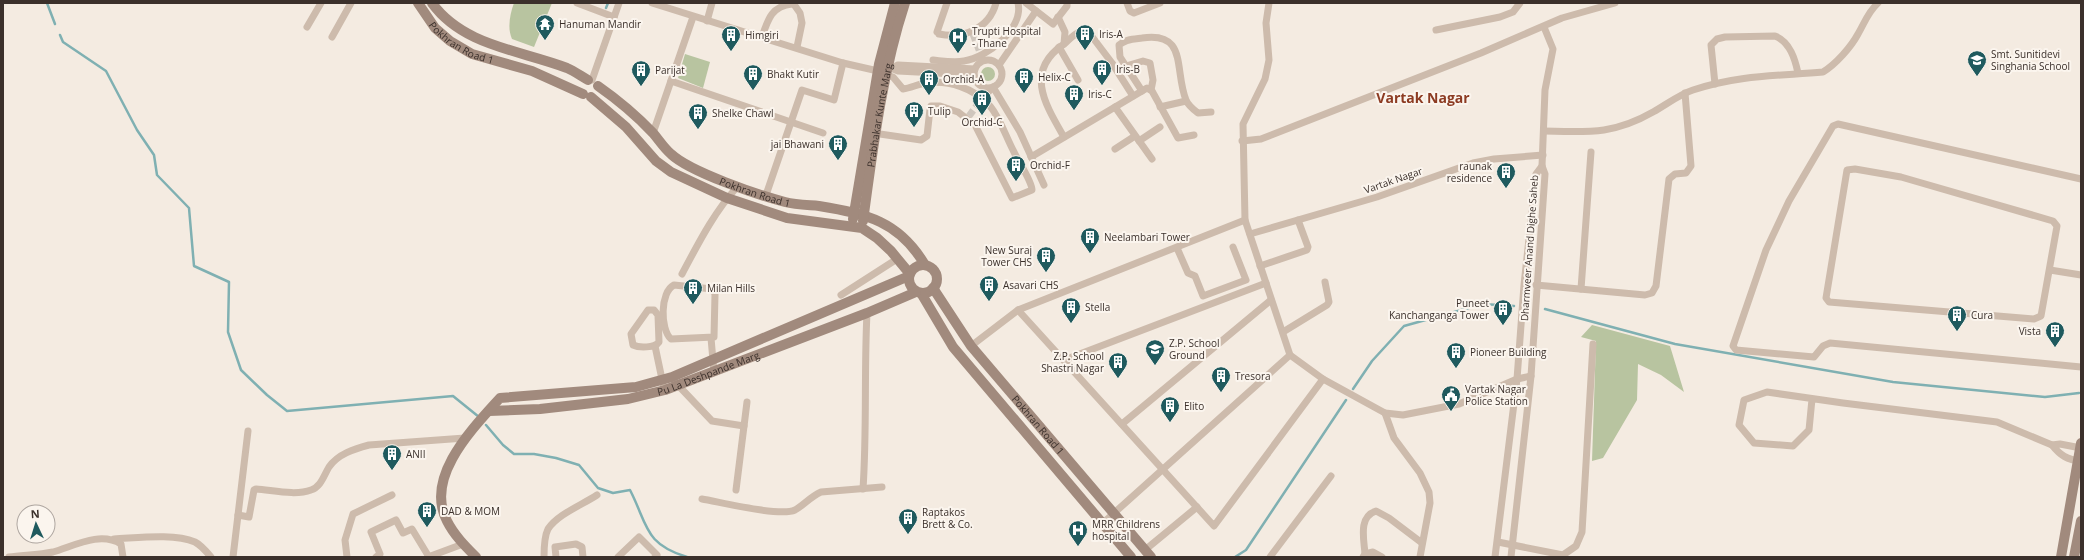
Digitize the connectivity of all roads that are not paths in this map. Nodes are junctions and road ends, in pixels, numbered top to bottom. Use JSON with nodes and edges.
{"nodes":[{"id":1,"x":321,"y":3,"type":"edge"},
{"id":2,"x":351,"y":3,"type":"edge"},
{"id":3,"x":418,"y":3,"type":"edge"},
{"id":4,"x":432,"y":3,"type":"edge"},
{"id":5,"x":577,"y":3,"type":"edge"},
{"id":6,"x":619,"y":3,"type":"edge"},
{"id":7,"x":652,"y":3,"type":"edge"},
{"id":8,"x":712,"y":3,"type":"edge"},
{"id":9,"x":895,"y":3,"type":"edge"},
{"id":10,"x":905,"y":3,"type":"edge"},
{"id":11,"x":947,"y":3,"type":"edge"},
{"id":12,"x":996,"y":3,"type":"edge"},
{"id":13,"x":1018,"y":3,"type":"edge"},
{"id":14,"x":1026,"y":3,"type":"edge"},
{"id":15,"x":1067,"y":3,"type":"edge"},
{"id":16,"x":1127,"y":3,"type":"edge"},
{"id":17,"x":1160,"y":3,"type":"edge"},
{"id":18,"x":1269,"y":3,"type":"edge"},
{"id":19,"x":1520,"y":3,"type":"edge"},
{"id":20,"x":1615,"y":3,"type":"edge"},
{"id":21,"x":1878,"y":3,"type":"edge"},
{"id":22,"x":792,"y":4,"type":"edge"},
{"id":23,"x":1036,"y":11,"type":"junction"},
{"id":24,"x":693,"y":16,"type":"junction"},
{"id":25,"x":614,"y":17,"type":"junction"},
{"id":26,"x":1058,"y":17,"type":"junction"},
{"id":27,"x":707,"y":21,"type":"junction"},
{"id":28,"x":307,"y":27,"type":"dead end"},
{"id":29,"x":1544,"y":27,"type":"junction"},
{"id":30,"x":1436,"y":30,"type":"dead end"},
{"id":31,"x":332,"y":37,"type":"dead end"},
{"id":32,"x":762,"y":37,"type":"junction"},
{"id":33,"x":1062,"y":46,"type":"junction"},
{"id":34,"x":797,"y":47,"type":"junction"},
{"id":35,"x":536,"y":58,"type":"junction"},
{"id":36,"x":933,"y":60,"type":"dead end"},
{"id":37,"x":843,"y":63,"type":"junction"},
{"id":38,"x":999,"y":65,"type":"junction"},
{"id":39,"x":1126,"y":66,"type":"junction"},
{"id":40,"x":890,"y":70,"type":"junction"},
{"id":41,"x":532,"y":71,"type":"junction"},
{"id":42,"x":975,"y":72,"type":"junction"},
{"id":43,"x":1798,"y":73,"type":"junction"},
{"id":44,"x":1078,"y":80,"type":"dead end"},
{"id":45,"x":671,"y":81,"type":"junction"},
{"id":46,"x":592,"y":82,"type":"junction"},
{"id":47,"x":1715,"y":84,"type":"junction"},
{"id":48,"x":993,"y":87,"type":"junction"},
{"id":49,"x":1151,"y":90,"type":"junction"},
{"id":50,"x":1142,"y":91,"type":"junction"},
{"id":51,"x":1685,"y":93,"type":"junction"},
{"id":52,"x":587,"y":95,"type":"junction"},
{"id":53,"x":1133,"y":96,"type":"junction"},
{"id":54,"x":982,"y":100,"type":"junction"},
{"id":55,"x":1186,"y":101,"type":"junction"},
{"id":56,"x":1115,"y":107,"type":"junction"},
{"id":57,"x":1160,"y":107,"type":"junction"},
{"id":58,"x":1211,"y":112,"type":"dead end"},
{"id":59,"x":791,"y":122,"type":"junction"},
{"id":60,"x":1160,"y":126,"type":"dead end"},
{"id":61,"x":1544,"y":131,"type":"junction"},
{"id":62,"x":823,"y":132,"type":"dead end"},
{"id":63,"x":653,"y":133,"type":"junction"},
{"id":64,"x":872,"y":133,"type":"junction"},
{"id":65,"x":1194,"y":135,"type":"dead end"},
{"id":66,"x":1064,"y":138,"type":"junction"},
{"id":67,"x":1137,"y":139,"type":"junction"},
{"id":68,"x":1242,"y":141,"type":"junction"},
{"id":69,"x":1116,"y":149,"type":"dead end"},
{"id":70,"x":1591,"y":152,"type":"dead end"},
{"id":71,"x":1543,"y":156,"type":"junction"},
{"id":72,"x":1031,"y":157,"type":"junction"},
{"id":73,"x":1152,"y":159,"type":"dead end"},
{"id":74,"x":1542,"y":166,"type":"junction"},
{"id":75,"x":2081,"y":179,"type":"edge"},
{"id":76,"x":1044,"y":185,"type":"dead end"},
{"id":77,"x":738,"y":186,"type":"junction"},
{"id":78,"x":766,"y":195,"type":"junction"},
{"id":79,"x":727,"y":198,"type":"junction"},
{"id":80,"x":858,"y":214,"type":"junction"},
{"id":81,"x":1246,"y":220,"type":"junction"},
{"id":82,"x":1298,"y":220,"type":"junction"},
{"id":83,"x":851,"y":227,"type":"junction"},
{"id":84,"x":862,"y":228,"type":"junction"},
{"id":85,"x":1250,"y":234,"type":"junction"},
{"id":86,"x":1233,"y":247,"type":"dead end"},
{"id":87,"x":1177,"y":248,"type":"junction"},
{"id":88,"x":897,"y":259,"type":"junction"},
{"id":89,"x":925,"y":265,"type":"junction"},
{"id":90,"x":1260,"y":266,"type":"junction"},
{"id":91,"x":2050,"y":270,"type":"junction"},
{"id":92,"x":682,"y":274,"type":"dead end"},
{"id":93,"x":909,"y":275,"type":"junction"},
{"id":94,"x":2081,"y":275,"type":"edge"},
{"id":95,"x":1246,"y":280,"type":"junction"},
{"id":96,"x":1325,"y":282,"type":"dead end"},
{"id":97,"x":1266,"y":283,"type":"junction"},
{"id":98,"x":1536,"y":285,"type":"junction"},
{"id":99,"x":933,"y":288,"type":"junction"},
{"id":100,"x":1581,"y":289,"type":"junction"},
{"id":101,"x":1250,"y":290,"type":"junction"},
{"id":102,"x":919,"y":292,"type":"junction"},
{"id":103,"x":841,"y":295,"type":"dead end"},
{"id":104,"x":1203,"y":296,"type":"junction"},
{"id":105,"x":1271,"y":300,"type":"junction"},
{"id":106,"x":1206,"y":306,"type":"junction"},
{"id":107,"x":1018,"y":310,"type":"junction"},
{"id":108,"x":867,"y":312,"type":"junction"},
{"id":109,"x":1284,"y":332,"type":"junction"},
{"id":110,"x":711,"y":338,"type":"junction"},
{"id":111,"x":1593,"y":344,"type":"dead end"},
{"id":112,"x":655,"y":346,"type":"junction"},
{"id":113,"x":971,"y":346,"type":"junction"},
{"id":114,"x":1290,"y":355,"type":"junction"},
{"id":115,"x":712,"y":360,"type":"junction"},
{"id":116,"x":1064,"y":360,"type":"junction"},
{"id":117,"x":2081,"y":367,"type":"edge"},
{"id":118,"x":714,"y":372,"type":"junction"},
{"id":119,"x":1531,"y":376,"type":"junction"},
{"id":120,"x":1323,"y":379,"type":"junction"},
{"id":121,"x":1517,"y":379,"type":"junction"},
{"id":122,"x":662,"y":380,"type":"junction"},
{"id":123,"x":675,"y":381,"type":"junction"},
{"id":124,"x":665,"y":390,"type":"junction"},
{"id":125,"x":1812,"y":399,"type":"junction"},
{"id":126,"x":747,"y":402,"type":"dead end"},
{"id":127,"x":489,"y":411,"type":"junction"},
{"id":128,"x":1385,"y":412,"type":"junction"},
{"id":129,"x":1122,"y":424,"type":"junction"},
{"id":130,"x":744,"y":426,"type":"junction"},
{"id":131,"x":248,"y":431,"type":"dead end"},
{"id":132,"x":466,"y":438,"type":"junction"},
{"id":133,"x":2052,"y":445,"type":"junction"},
{"id":134,"x":2081,"y":447,"type":"edge"},
{"id":135,"x":2080,"y":461,"type":"edge"},
{"id":136,"x":1163,"y":469,"type":"junction"},
{"id":137,"x":1331,"y":476,"type":"dead end"},
{"id":138,"x":882,"y":487,"type":"dead end"},
{"id":139,"x":863,"y":489,"type":"junction"},
{"id":140,"x":736,"y":490,"type":"dead end"},
{"id":141,"x":392,"y":495,"type":"dead end"},
{"id":142,"x":597,"y":496,"type":"dead end"},
{"id":143,"x":702,"y":499,"type":"dead end"},
{"id":144,"x":1197,"y":507,"type":"junction"},
{"id":145,"x":1114,"y":513,"type":"junction"},
{"id":146,"x":238,"y":515,"type":"junction"},
{"id":147,"x":2081,"y":521,"type":"edge"},
{"id":148,"x":1102,"y":523,"type":"junction"},
{"id":149,"x":114,"y":539,"type":"junction"},
{"id":150,"x":1498,"y":542,"type":"junction"},
{"id":151,"x":1422,"y":543,"type":"junction"},
{"id":152,"x":463,"y":544,"type":"junction"},
{"id":153,"x":1514,"y":544,"type":"junction"},
{"id":154,"x":1148,"y":554,"type":"edge"},
{"id":155,"x":1364,"y":555,"type":"edge"},
{"id":156,"x":9,"y":557,"type":"edge"},
{"id":157,"x":123,"y":557,"type":"edge"},
{"id":158,"x":211,"y":557,"type":"edge"},
{"id":159,"x":233,"y":557,"type":"edge"},
{"id":160,"x":347,"y":557,"type":"edge"},
{"id":161,"x":376,"y":557,"type":"edge"},
{"id":162,"x":430,"y":557,"type":"edge"},
{"id":163,"x":476,"y":557,"type":"edge"},
{"id":164,"x":544,"y":557,"type":"edge"},
{"id":165,"x":556,"y":557,"type":"edge"},
{"id":166,"x":583,"y":557,"type":"edge"},
{"id":167,"x":618,"y":557,"type":"edge"},
{"id":168,"x":655,"y":557,"type":"edge"},
{"id":169,"x":1131,"y":557,"type":"edge"},
{"id":170,"x":1270,"y":557,"type":"edge"},
{"id":171,"x":1382,"y":557,"type":"edge"},
{"id":172,"x":1420,"y":557,"type":"edge"},
{"id":173,"x":1495,"y":557,"type":"edge"},
{"id":174,"x":1511,"y":557,"type":"edge"},
{"id":175,"x":2061,"y":557,"type":"edge"},
{"id":176,"x":2074,"y":557,"type":"edge"}],
"edges":[{"from":1,"to":28,"type":"street"},
{"from":2,"to":31,"type":"street"},
{"from":3,"to":41,"type":"main road","name":"Pokhran Road 1"},
{"from":4,"to":35,"type":"main road","name":"Pokhran Road 1"},
{"from":5,"to":25,"type":"street"},
{"from":6,"to":25,"type":"street"},
{"from":7,"to":24,"type":"street"},
{"from":8,"to":27,"type":"street"},
{"from":9,"to":40,"type":"main road","name":"Prabhakar Kunte Marg"},
{"from":10,"to":40,"type":"main road","name":"Prabhakar Kunte Marg"},
{"from":11,"to":12,"type":"street"},
{"from":13,"to":36,"type":"street"},
{"from":14,"to":23,"type":"street"},
{"from":15,"to":26,"type":"street"},
{"from":16,"to":17,"type":"street"},
{"from":18,"to":68,"type":"street"},
{"from":19,"to":30,"type":"street"},
{"from":20,"to":29,"type":"street"},
{"from":21,"to":43,"type":"street"},
{"from":22,"to":32,"type":"street"},
{"from":22,"to":34,"type":"street"},
{"from":23,"to":26,"type":"street"},
{"from":23,"to":38,"type":"street"},
{"from":24,"to":27,"type":"street"},
{"from":24,"to":45,"type":"street"},
{"from":25,"to":46,"type":"street"},
{"from":26,"to":33,"type":"street"},
{"from":27,"to":32,"type":"street"},
{"from":29,"to":61,"type":"street"},
{"from":29,"to":68,"type":"street"},
{"from":32,"to":34,"type":"street"},
{"from":33,"to":44,"type":"street"},
{"from":33,"to":53,"type":"street"},
{"from":33,"to":66,"type":"street"},
{"from":34,"to":37,"type":"street"},
{"from":35,"to":41,"type":"main road"},
{"from":35,"to":46,"type":"main road","name":"Pokhran Road 1"},
{"from":37,"to":40,"type":"street"},
{"from":37,"to":59,"type":"street"},
{"from":38,"to":42,"type":"street"},
{"from":38,"to":48,"type":"street"},
{"from":39,"to":49,"type":"street"},
{"from":39,"to":50,"type":"street"},
{"from":39,"to":55,"type":"street"},
{"from":40,"to":42,"type":"street"},
{"from":40,"to":54,"type":"street"},
{"from":40,"to":64,"type":"main road","name":"Prabhakar Kunte Marg"},
{"from":41,"to":52,"type":"main road","name":"Pokhran Road 1"},
{"from":42,"to":48,"type":"street"},
{"from":43,"to":47,"type":"street"},
{"from":43,"to":47,"type":"street"},
{"from":45,"to":59,"type":"street"},
{"from":45,"to":63,"type":"street"},
{"from":46,"to":52,"type":"main road"},
{"from":46,"to":52,"type":"main road"},
{"from":46,"to":63,"type":"main road","name":"Pokhran Road 1"},
{"from":47,"to":51,"type":"street"},
{"from":48,"to":54,"type":"street"},
{"from":48,"to":72,"type":"street"},
{"from":49,"to":50,"type":"street"},
{"from":49,"to":57,"type":"street"},
{"from":50,"to":53,"type":"street"},
{"from":51,"to":61,"type":"street"},
{"from":51,"to":100,"type":"street"},
{"from":52,"to":79,"type":"main road","name":"Pokhran Road 1"},
{"from":53,"to":56,"type":"street"},
{"from":54,"to":64,"type":"street"},
{"from":55,"to":57,"type":"street"},
{"from":55,"to":58,"type":"street"},
{"from":56,"to":66,"type":"street"},
{"from":56,"to":67,"type":"street"},
{"from":57,"to":65,"type":"street"},
{"from":59,"to":62,"type":"street"},
{"from":59,"to":78,"type":"street"},
{"from":60,"to":67,"type":"street"},
{"from":61,"to":71,"type":"street"},
{"from":63,"to":77,"type":"main road","name":"Pokhran Road 1"},
{"from":64,"to":80,"type":"main road","name":"Prabhakar Kunte Marg"},
{"from":66,"to":72,"type":"street"},
{"from":67,"to":69,"type":"street"},
{"from":67,"to":73,"type":"street"},
{"from":68,"to":81,"type":"street"},
{"from":70,"to":100,"type":"street"},
{"from":71,"to":74,"type":"street"},
{"from":71,"to":82,"type":"street","name":"Vartak Nagar"},
{"from":72,"to":76,"type":"street"},
{"from":74,"to":98,"type":"street","name":"Dharmveer Anand Dighe Saheb"},
{"from":74,"to":121,"type":"street","name":"Dharmveer Anand Dighe Saheb"},
{"from":75,"to":117,"type":"street"},
{"from":77,"to":78,"type":"main road","name":"Pokhran Road 1"},
{"from":77,"to":79,"type":"street"},
{"from":78,"to":80,"type":"main road","name":"Pokhran Road 1"},
{"from":79,"to":83,"type":"main road","name":"Pokhran Road 1"},
{"from":79,"to":92,"type":"street"},
{"from":80,"to":83,"type":"main road","name":"Prabhakar Kunte Marg"},
{"from":80,"to":84,"type":"main road","name":"Prabhakar Kunte Marg"},
{"from":80,"to":89,"type":"main road","name":"Pokhran Road 1"},
{"from":81,"to":85,"type":"street"},
{"from":81,"to":87,"type":"street"},
{"from":82,"to":85,"type":"street","name":"Vartak Nagar"},
{"from":82,"to":90,"type":"street"},
{"from":83,"to":84,"type":"main road","name":"Pokhran Road 1"},
{"from":84,"to":88,"type":"main road","name":"Pokhran Road 1"},
{"from":85,"to":90,"type":"street"},
{"from":86,"to":95,"type":"street"},
{"from":87,"to":104,"type":"street"},
{"from":87,"to":107,"type":"street"},
{"from":88,"to":93,"type":"main road","name":"Pokhran Road 1"},
{"from":88,"to":103,"type":"street"},
{"from":89,"to":93,"type":"main road"},
{"from":89,"to":99,"type":"main road"},
{"from":90,"to":97,"type":"street"},
{"from":91,"to":91,"type":"street"},
{"from":91,"to":94,"type":"street"},
{"from":93,"to":102,"type":"main road"},
{"from":93,"to":115,"type":"main road","name":"Pu La Deshpande Marg"},
{"from":95,"to":101,"type":"street"},
{"from":95,"to":104,"type":"street"},
{"from":96,"to":109,"type":"street"},
{"from":97,"to":101,"type":"street"},
{"from":97,"to":105,"type":"street"},
{"from":98,"to":100,"type":"street"},
{"from":98,"to":119,"type":"street","name":"Dharmveer Anand Dighe Saheb"},
{"from":99,"to":102,"type":"main road"},
{"from":99,"to":113,"type":"main road","name":"Pokhran Road 1"},
{"from":101,"to":106,"type":"street"},
{"from":102,"to":108,"type":"main road","name":"Pu La Deshpande Marg"},
{"from":102,"to":148,"type":"main road","name":"Pokhran Road 1"},
{"from":104,"to":106,"type":"street"},
{"from":105,"to":109,"type":"street"},
{"from":105,"to":129,"type":"street"},
{"from":106,"to":116,"type":"street"},
{"from":107,"to":113,"type":"street"},
{"from":107,"to":116,"type":"street"},
{"from":108,"to":118,"type":"main road","name":"Pu La Deshpande Marg"},
{"from":108,"to":139,"type":"street"},
{"from":109,"to":114,"type":"street"},
{"from":110,"to":110,"type":"street"},
{"from":110,"to":115,"type":"street"},
{"from":111,"to":153,"type":"street"},
{"from":112,"to":112,"type":"street"},
{"from":112,"to":122,"type":"street"},
{"from":113,"to":145,"type":"main road","name":"Pokhran Road 1"},
{"from":114,"to":120,"type":"street"},
{"from":114,"to":136,"type":"street"},
{"from":115,"to":118,"type":"street"},
{"from":115,"to":123,"type":"main road","name":"Pu La Deshpande Marg"},
{"from":116,"to":129,"type":"street"},
{"from":118,"to":123,"type":"main road","name":"Pu La Deshpande Marg"},
{"from":119,"to":121,"type":"street"},
{"from":119,"to":153,"type":"street","name":"Dharmveer Anand Dighe Saheb"},
{"from":120,"to":128,"type":"street"},
{"from":120,"to":144,"type":"street"},
{"from":121,"to":128,"type":"street"},
{"from":121,"to":150,"type":"street","name":"Dharmveer Anand Dighe Saheb"},
{"from":122,"to":123,"type":"main road","name":"Pu La Deshpande Marg"},
{"from":122,"to":124,"type":"street"},
{"from":122,"to":127,"type":"main road","name":"Pu La Deshpande Marg"},
{"from":123,"to":124,"type":"main road","name":"Pu La Deshpande Marg"},
{"from":123,"to":130,"type":"street"},
{"from":124,"to":127,"type":"main road","name":"Pu La Deshpande Marg"},
{"from":125,"to":125,"type":"street"},
{"from":125,"to":133,"type":"street"},
{"from":126,"to":130,"type":"street"},
{"from":127,"to":132,"type":"main road","name":"Pu La Deshpande Marg"},
{"from":128,"to":151,"type":"street"},
{"from":129,"to":136,"type":"street"},
{"from":130,"to":140,"type":"street"},
{"from":131,"to":146,"type":"street"},
{"from":132,"to":146,"type":"street"},
{"from":132,"to":152,"type":"main road","name":"Pu La Deshpande Marg"},
{"from":133,"to":134,"type":"street"},
{"from":133,"to":135,"type":"street"},
{"from":134,"to":135,"type":"main road"},
{"from":135,"to":175,"type":"main road"},
{"from":136,"to":144,"type":"street"},
{"from":136,"to":145,"type":"street"},
{"from":137,"to":170,"type":"street"},
{"from":138,"to":139,"type":"street"},
{"from":139,"to":143,"type":"street"},
{"from":141,"to":160,"type":"street"},
{"from":142,"to":164,"type":"street"},
{"from":144,"to":154,"type":"street"},
{"from":145,"to":148,"type":"street"},
{"from":145,"to":154,"type":"main road","name":"Pokhran Road 1"},
{"from":146,"to":159,"type":"street"},
{"from":147,"to":176,"type":"main road"},
{"from":148,"to":169,"type":"main road","name":"Pokhran Road 1"},
{"from":149,"to":156,"type":"street"},
{"from":149,"to":157,"type":"street"},
{"from":149,"to":158,"type":"street"},
{"from":150,"to":153,"type":"street"},
{"from":150,"to":173,"type":"street","name":"Dharmveer Anand Dighe Saheb"},
{"from":151,"to":155,"type":"street"},
{"from":151,"to":172,"type":"street"},
{"from":152,"to":162,"type":"street"},
{"from":152,"to":163,"type":"main road","name":"Pu La Deshpande Marg"},
{"from":153,"to":174,"type":"street","name":"Dharmveer Anand Dighe Saheb"},
{"from":155,"to":171,"type":"street"},
{"from":161,"to":162,"type":"street"},
{"from":165,"to":166,"type":"street"},
{"from":167,"to":168,"type":"street"}]}
